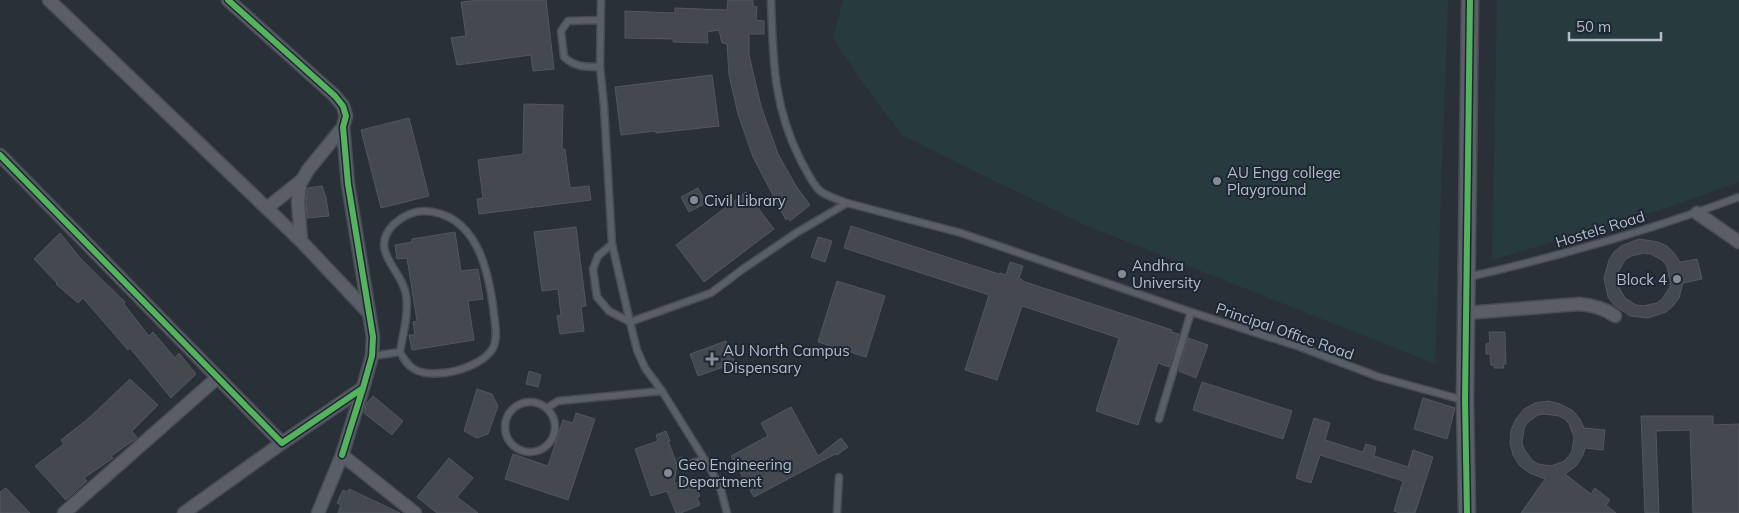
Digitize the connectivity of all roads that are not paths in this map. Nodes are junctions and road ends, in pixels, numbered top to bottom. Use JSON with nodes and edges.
{"nodes":[{"id":1,"x":49,"y":0,"type":"edge"},
{"id":2,"x":228,"y":0,"type":"edge"},
{"id":3,"x":601,"y":0,"type":"edge"},
{"id":4,"x":771,"y":0,"type":"edge"},
{"id":5,"x":1470,"y":0,"type":"edge"},
{"id":6,"x":600,"y":20,"type":"junction"},
{"id":7,"x":600,"y":67,"type":"junction"},
{"id":8,"x":343,"y":128,"type":"junction"},
{"id":9,"x":0,"y":155,"type":"edge"},
{"id":10,"x":302,"y":180,"type":"junction"},
{"id":11,"x":1739,"y":197,"type":"edge"},
{"id":12,"x":847,"y":203,"type":"junction"},
{"id":13,"x":267,"y":208,"type":"junction"},
{"id":14,"x":1697,"y":213,"type":"junction"},
{"id":15,"x":301,"y":240,"type":"junction"},
{"id":16,"x":1739,"y":242,"type":"edge"},
{"id":17,"x":612,"y":244,"type":"junction"},
{"id":18,"x":1466,"y":278,"type":"junction"},
{"id":19,"x":368,"y":312,"type":"junction"},
{"id":20,"x":1191,"y":312,"type":"junction"},
{"id":21,"x":1466,"y":312,"type":"junction"},
{"id":22,"x":1615,"y":316,"type":"dead end"},
{"id":23,"x":630,"y":322,"type":"junction"},
{"id":24,"x":403,"y":334,"type":"junction"},
{"id":25,"x":408,"y":340,"type":"dead end"},
{"id":26,"x":400,"y":352,"type":"junction"},
{"id":27,"x":372,"y":356,"type":"junction"},
{"id":28,"x":217,"y":378,"type":"junction"},
{"id":29,"x":363,"y":388,"type":"junction"},
{"id":30,"x":662,"y":391,"type":"junction"},
{"id":31,"x":1465,"y":400,"type":"junction"},
{"id":32,"x":547,"y":408,"type":"junction"},
{"id":33,"x":1159,"y":419,"type":"dead end"},
{"id":34,"x":282,"y":442,"type":"junction"},
{"id":35,"x":342,"y":455,"type":"junction"},
{"id":36,"x":705,"y":460,"type":"junction"},
{"id":37,"x":682,"y":461,"type":"dead end"},
{"id":38,"x":839,"y":477,"type":"dead end"},
{"id":39,"x":64,"y":513,"type":"edge"},
{"id":40,"x":184,"y":513,"type":"edge"},
{"id":41,"x":318,"y":513,"type":"edge"},
{"id":42,"x":415,"y":513,"type":"edge"},
{"id":43,"x":728,"y":513,"type":"edge"},
{"id":44,"x":837,"y":513,"type":"edge"},
{"id":45,"x":1467,"y":513,"type":"edge"}],
"edges":[{"from":1,"to":13,"type":"street"},
{"from":2,"to":8,"type":"street"},
{"from":3,"to":6,"type":"lane"},
{"from":4,"to":12,"type":"lane","name":"Principal Office Road"},
{"from":5,"to":18,"type":"street"},
{"from":6,"to":7,"type":"lane"},
{"from":6,"to":7,"type":"lane"},
{"from":7,"to":17,"type":"lane"},
{"from":8,"to":10,"type":"street"},
{"from":8,"to":19,"type":"street"},
{"from":9,"to":28,"type":"street"},
{"from":10,"to":13,"type":"street"},
{"from":10,"to":15,"type":"street"},
{"from":11,"to":14,"type":"lane","name":"Hostels Road"},
{"from":12,"to":20,"type":"lane","name":"Principal Office Road"},
{"from":12,"to":23,"type":"lane"},
{"from":13,"to":15,"type":"street"},
{"from":14,"to":16,"type":"street"},
{"from":14,"to":18,"type":"lane","name":"Hostels Road"},
{"from":15,"to":19,"type":"street"},
{"from":17,"to":23,"type":"lane"},
{"from":17,"to":23,"type":"lane"},
{"from":18,"to":21,"type":"street"},
{"from":19,"to":27,"type":"street"},
{"from":20,"to":31,"type":"lane","name":"Principal Office Road"},
{"from":20,"to":33,"type":"lane"},
{"from":21,"to":22,"type":"street"},
{"from":21,"to":31,"type":"street"},
{"from":23,"to":30,"type":"lane"},
{"from":24,"to":25,"type":"lane"},
{"from":24,"to":26,"type":"lane"},
{"from":24,"to":26,"type":"lane"},
{"from":26,"to":27,"type":"lane"},
{"from":27,"to":29,"type":"street"},
{"from":28,"to":34,"type":"street"},
{"from":28,"to":39,"type":"street"},
{"from":29,"to":34,"type":"street"},
{"from":29,"to":35,"type":"street"},
{"from":30,"to":32,"type":"lane"},
{"from":30,"to":36,"type":"lane"},
{"from":31,"to":45,"type":"street"},
{"from":32,"to":32,"type":"lane"},
{"from":34,"to":40,"type":"street"},
{"from":35,"to":41,"type":"street"},
{"from":35,"to":42,"type":"street"},
{"from":36,"to":37,"type":"lane"},
{"from":36,"to":43,"type":"lane"},
{"from":38,"to":44,"type":"lane"}]}
